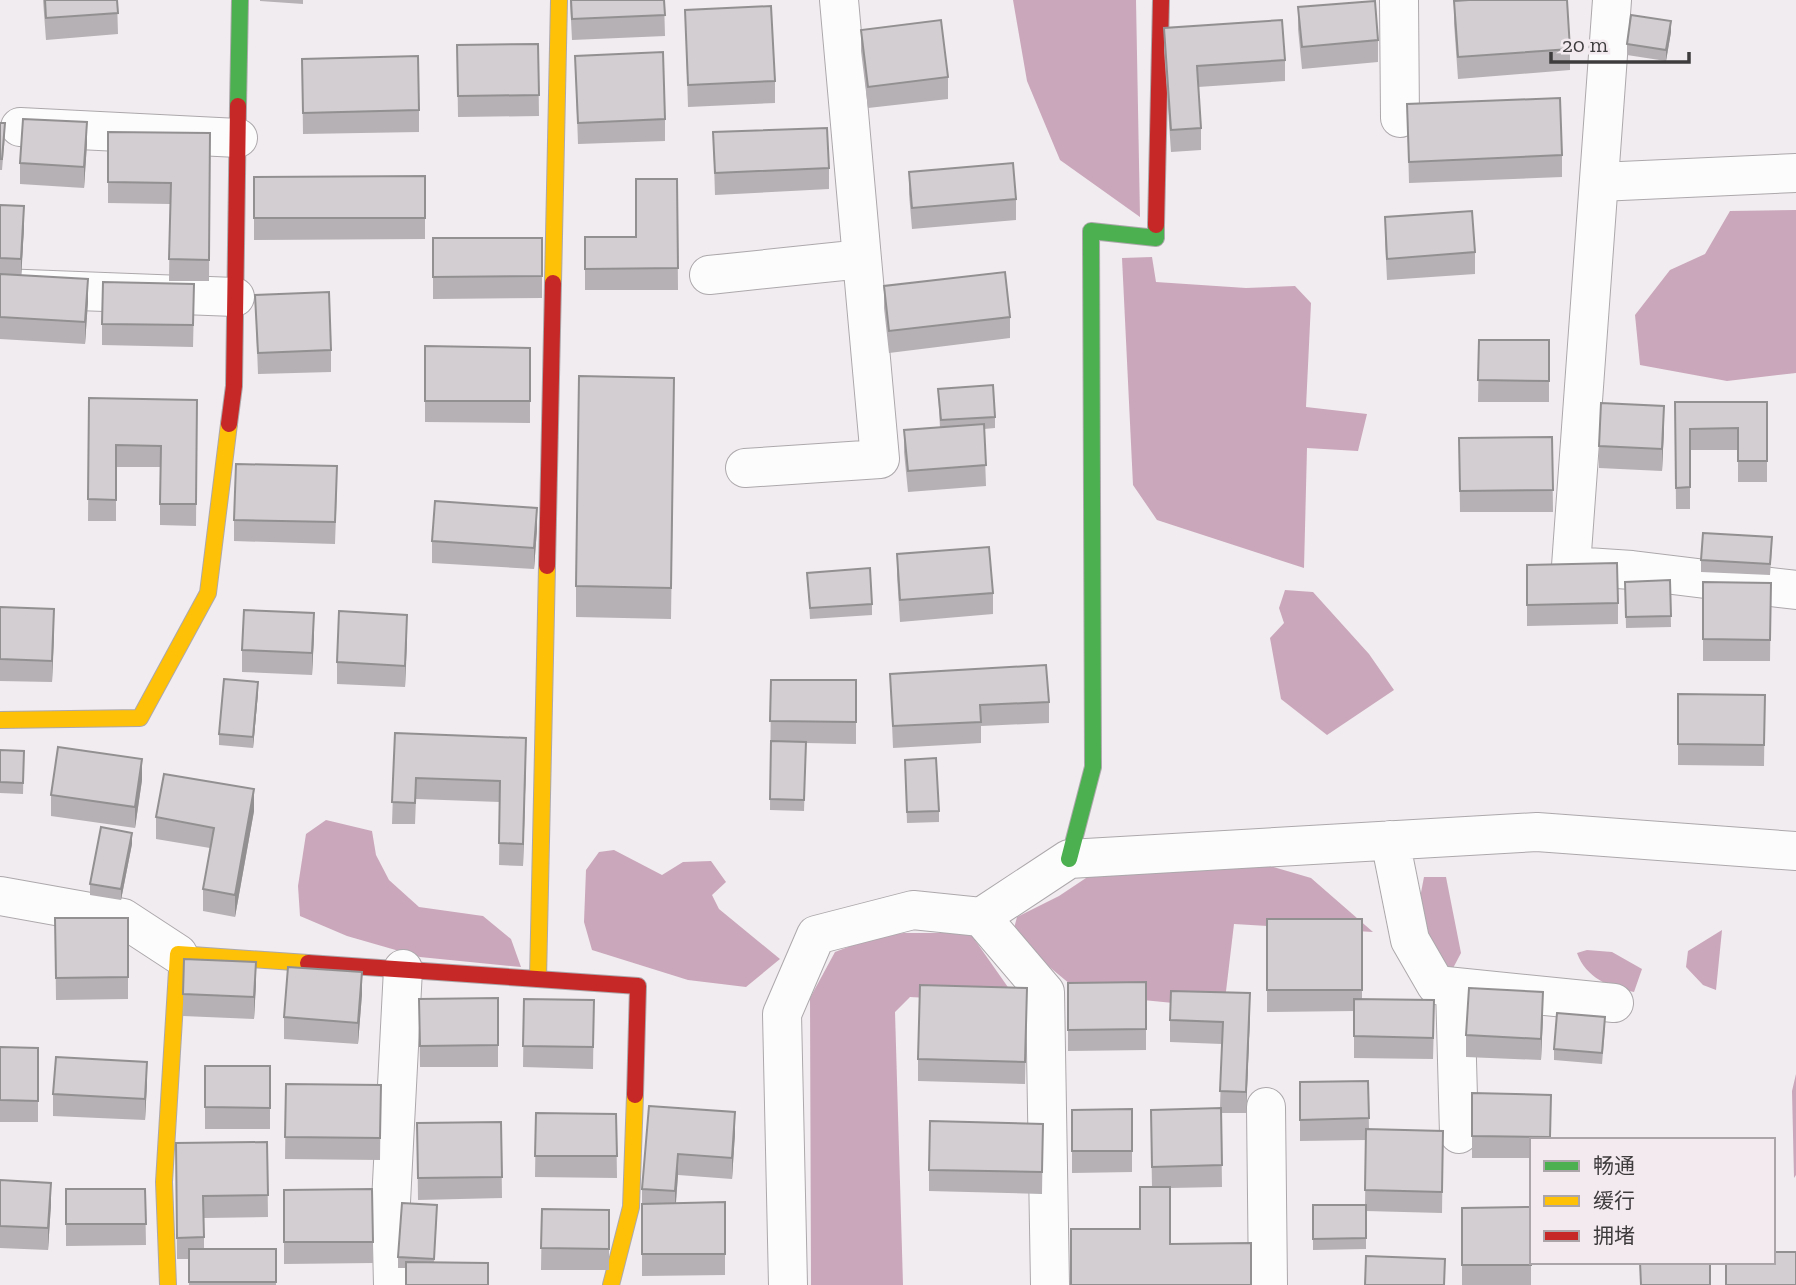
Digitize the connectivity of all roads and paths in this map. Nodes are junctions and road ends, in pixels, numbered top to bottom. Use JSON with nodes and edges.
{"nodes":[{"id":1,"x":240,"y":0,"type":"edge"},
{"id":2,"x":559,"y":0,"type":"edge"},
{"id":3,"x":839,"y":0,"type":"edge"},
{"id":4,"x":1161,"y":0,"type":"edge"},
{"id":5,"x":1399,"y":0,"type":"edge"},
{"id":6,"x":1612,"y":0,"type":"edge"},
{"id":7,"x":1401,"y":118,"type":"dead end"},
{"id":8,"x":20,"y":127,"type":"edge"},
{"id":9,"x":238,"y":138,"type":"junction"},
{"id":10,"x":1796,"y":173,"type":"edge"},
{"id":11,"x":1599,"y":182,"type":"junction"},
{"id":12,"x":862,"y":259,"type":"junction"},
{"id":13,"x":709,"y":275,"type":"dead end"},
{"id":14,"x":0,"y":288,"type":"edge"},
{"id":15,"x":235,"y":297,"type":"junction"},
{"id":16,"x":745,"y":468,"type":"dead end"},
{"id":17,"x":1796,"y":590,"type":"edge"},
{"id":18,"x":0,"y":720,"type":"edge"},
{"id":19,"x":1390,"y":841,"type":"junction"},
{"id":20,"x":1796,"y":851,"type":"edge"},
{"id":21,"x":1069,"y":859,"type":"junction"},
{"id":22,"x":0,"y":896,"type":"edge"},
{"id":23,"x":981,"y":917,"type":"junction"},
{"id":24,"x":178,"y":954,"type":"junction"},
{"id":25,"x":403,"y":969,"type":"junction"},
{"id":26,"x":538,"y":979,"type":"junction"},
{"id":27,"x":1455,"y":987,"type":"junction"},
{"id":28,"x":1614,"y":1003,"type":"dead end"},
{"id":29,"x":1266,"y":1107,"type":"dead end"},
{"id":30,"x":1459,"y":1134,"type":"dead end"},
{"id":31,"x":168,"y":1285,"type":"edge"},
{"id":32,"x":393,"y":1285,"type":"edge"},
{"id":33,"x":611,"y":1285,"type":"edge"},
{"id":34,"x":788,"y":1285,"type":"edge"},
{"id":35,"x":1050,"y":1285,"type":"edge"},
{"id":36,"x":1268,"y":1285,"type":"edge"}],
"edges":[{"from":1,"to":9,"type":"street"},
{"from":2,"to":26,"type":"street"},
{"from":3,"to":12,"type":"street"},
{"from":4,"to":21,"type":"street"},
{"from":5,"to":7,"type":"street"},
{"from":6,"to":11,"type":"street"},
{"from":8,"to":9,"type":"street"},
{"from":9,"to":15,"type":"street"},
{"from":10,"to":11,"type":"street"},
{"from":11,"to":17,"type":"street"},
{"from":12,"to":13,"type":"street"},
{"from":12,"to":16,"type":"street"},
{"from":14,"to":15,"type":"street"},
{"from":15,"to":18,"type":"street"},
{"from":19,"to":20,"type":"street"},
{"from":19,"to":21,"type":"street"},
{"from":19,"to":27,"type":"street"},
{"from":21,"to":23,"type":"street"},
{"from":22,"to":24,"type":"street"},
{"from":23,"to":34,"type":"street"},
{"from":23,"to":35,"type":"street"},
{"from":24,"to":25,"type":"street"},
{"from":24,"to":31,"type":"street"},
{"from":25,"to":26,"type":"street"},
{"from":25,"to":32,"type":"street"},
{"from":26,"to":33,"type":"street"},
{"from":27,"to":28,"type":"street"},
{"from":27,"to":30,"type":"street"},
{"from":29,"to":36,"type":"street"}]}
